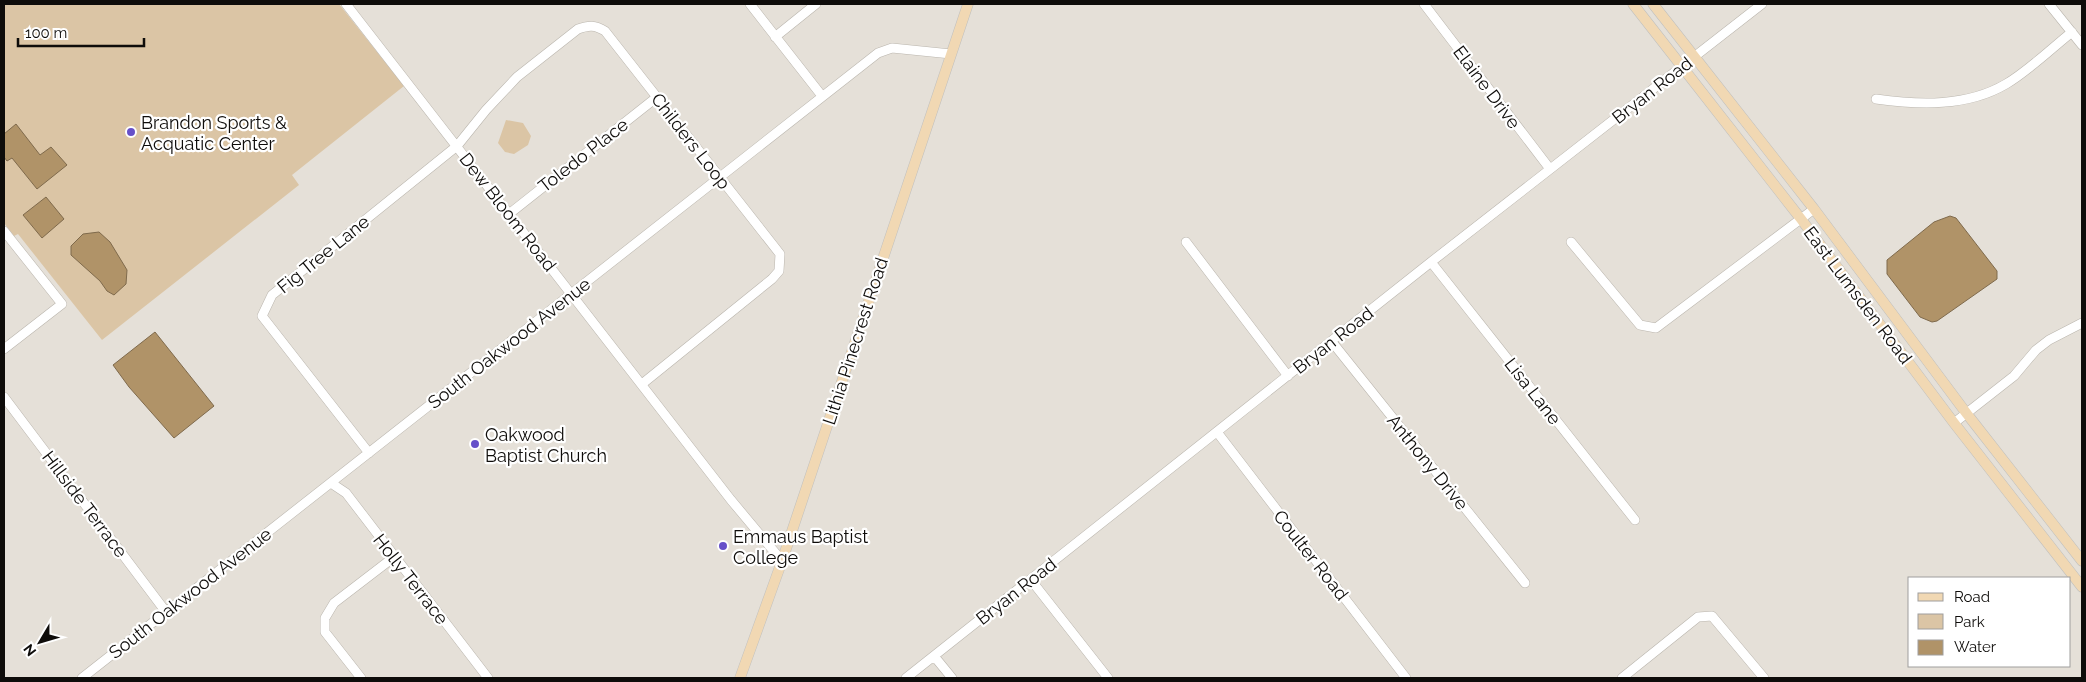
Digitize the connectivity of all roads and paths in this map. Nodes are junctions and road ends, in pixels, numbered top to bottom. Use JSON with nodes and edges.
{"nodes":[{"id":1,"x":346,"y":4,"type":"edge"},
{"id":2,"x":750,"y":4,"type":"edge"},
{"id":3,"x":816,"y":4,"type":"edge"},
{"id":4,"x":968,"y":4,"type":"edge"},
{"id":5,"x":1424,"y":4,"type":"edge"},
{"id":6,"x":1633,"y":4,"type":"edge"},
{"id":7,"x":1653,"y":4,"type":"edge"},
{"id":8,"x":1762,"y":4,"type":"edge"},
{"id":9,"x":2049,"y":4,"type":"edge"},
{"id":10,"x":2072,"y":32,"type":"junction"},
{"id":11,"x":775,"y":36,"type":"junction"},
{"id":12,"x":2082,"y":45,"type":"edge"},
{"id":13,"x":951,"y":54,"type":"junction"},
{"id":14,"x":1695,"y":57,"type":"junction"},
{"id":15,"x":1683,"y":66,"type":"junction"},
{"id":16,"x":822,"y":96,"type":"junction"},
{"id":17,"x":657,"y":97,"type":"junction"},
{"id":18,"x":1876,"y":99,"type":"dead end"},
{"id":19,"x":457,"y":146,"type":"junction"},
{"id":20,"x":1550,"y":169,"type":"junction"},
{"id":21,"x":719,"y":176,"type":"junction"},
{"id":22,"x":1814,"y":209,"type":"junction"},
{"id":23,"x":509,"y":214,"type":"junction"},
{"id":24,"x":1801,"y":219,"type":"junction"},
{"id":25,"x":4,"y":231,"type":"edge"},
{"id":26,"x":1186,"y":242,"type":"dead end"},
{"id":27,"x":1572,"y":242,"type":"dead end"},
{"id":28,"x":1431,"y":262,"type":"junction"},
{"id":29,"x":572,"y":294,"type":"junction"},
{"id":30,"x":2082,"y":323,"type":"edge"},
{"id":31,"x":1332,"y":342,"type":"junction"},
{"id":32,"x":4,"y":349,"type":"edge"},
{"id":33,"x":1288,"y":376,"type":"junction"},
{"id":34,"x":642,"y":384,"type":"junction"},
{"id":35,"x":4,"y":397,"type":"edge"},
{"id":36,"x":1967,"y":414,"type":"junction"},
{"id":37,"x":1954,"y":423,"type":"junction"},
{"id":38,"x":1216,"y":432,"type":"junction"},
{"id":39,"x":368,"y":453,"type":"junction"},
{"id":40,"x":331,"y":483,"type":"junction"},
{"id":41,"x":1635,"y":520,"type":"dead end"},
{"id":42,"x":394,"y":557,"type":"junction"},
{"id":43,"x":782,"y":561,"type":"junction"},
{"id":44,"x":2082,"y":561,"type":"edge"},
{"id":45,"x":1031,"y":580,"type":"junction"},
{"id":46,"x":1525,"y":583,"type":"dead end"},
{"id":47,"x":2082,"y":587,"type":"edge"},
{"id":48,"x":166,"y":612,"type":"junction"},
{"id":49,"x":934,"y":656,"type":"junction"},
{"id":50,"x":87,"y":677,"type":"edge"},
{"id":51,"x":361,"y":678,"type":"edge"},
{"id":52,"x":488,"y":678,"type":"edge"},
{"id":53,"x":740,"y":678,"type":"edge"},
{"id":54,"x":906,"y":678,"type":"edge"},
{"id":55,"x":952,"y":678,"type":"edge"},
{"id":56,"x":1108,"y":678,"type":"edge"},
{"id":57,"x":1406,"y":678,"type":"edge"},
{"id":58,"x":1622,"y":678,"type":"edge"},
{"id":59,"x":1764,"y":678,"type":"edge"}],
"edges":[{"from":1,"to":19,"type":"street","name":"Dew Bloom Road"},
{"from":2,"to":11,"type":"street"},
{"from":3,"to":11,"type":"street"},
{"from":4,"to":13,"type":"main road","name":"Lithia Pinecrest Road"},
{"from":5,"to":20,"type":"street","name":"Elaine Drive"},
{"from":6,"to":15,"type":"main road","name":"East Lumsden Road"},
{"from":7,"to":14,"type":"main road","name":"East Lumsden Road"},
{"from":8,"to":14,"type":"street","name":"Bryan Road"},
{"from":9,"to":10,"type":"street"},
{"from":10,"to":12,"type":"street"},
{"from":10,"to":18,"type":"street"},
{"from":11,"to":16,"type":"street"},
{"from":13,"to":16,"type":"street","name":"South Oakwood Avenue"},
{"from":13,"to":43,"type":"main road","name":"Lithia Pinecrest Road"},
{"from":14,"to":15,"type":"street","name":"Bryan Road"},
{"from":14,"to":22,"type":"main road","name":"East Lumsden Road"},
{"from":15,"to":20,"type":"street","name":"Bryan Road"},
{"from":15,"to":24,"type":"main road","name":"East Lumsden Road"},
{"from":16,"to":21,"type":"street","name":"South Oakwood Avenue"},
{"from":17,"to":19,"type":"street","name":"Childers Loop"},
{"from":17,"to":21,"type":"street","name":"Childers Loop"},
{"from":17,"to":23,"type":"street","name":"Toledo Place"},
{"from":19,"to":23,"type":"street","name":"Dew Bloom Road"},
{"from":19,"to":39,"type":"street","name":"Fig Tree Lane"},
{"from":20,"to":28,"type":"street","name":"Bryan Road"},
{"from":21,"to":29,"type":"street","name":"South Oakwood Avenue"},
{"from":21,"to":34,"type":"street","name":"Childers Loop"},
{"from":22,"to":24,"type":"street"},
{"from":22,"to":36,"type":"main road","name":"East Lumsden Road"},
{"from":23,"to":29,"type":"street","name":"Dew Bloom Road"},
{"from":24,"to":27,"type":"street"},
{"from":24,"to":37,"type":"main road","name":"East Lumsden Road"},
{"from":25,"to":32,"type":"street"},
{"from":26,"to":33,"type":"street"},
{"from":28,"to":31,"type":"street","name":"Bryan Road"},
{"from":28,"to":41,"type":"street","name":"Lisa Lane"},
{"from":29,"to":34,"type":"street","name":"Dew Bloom Road"},
{"from":29,"to":39,"type":"street","name":"South Oakwood Avenue"},
{"from":30,"to":36,"type":"street"},
{"from":31,"to":33,"type":"street","name":"Bryan Road"},
{"from":31,"to":46,"type":"street","name":"Anthony Drive"},
{"from":33,"to":38,"type":"street","name":"Bryan Road"},
{"from":34,"to":43,"type":"street","name":"Dew Bloom Road"},
{"from":35,"to":48,"type":"street","name":"Hillside Terrace"},
{"from":36,"to":37,"type":"street"},
{"from":36,"to":44,"type":"main road","name":"East Lumsden Road"},
{"from":37,"to":47,"type":"main road","name":"East Lumsden Road"},
{"from":38,"to":45,"type":"street","name":"Bryan Road"},
{"from":38,"to":57,"type":"street","name":"Coulter Road"},
{"from":39,"to":40,"type":"street","name":"South Oakwood Avenue"},
{"from":40,"to":42,"type":"street","name":"Holly Terrace"},
{"from":40,"to":48,"type":"street","name":"South Oakwood Avenue"},
{"from":42,"to":51,"type":"street"},
{"from":42,"to":52,"type":"street","name":"Holly Terrace"},
{"from":43,"to":53,"type":"main road","name":"Lithia Pinecrest Road"},
{"from":45,"to":49,"type":"street","name":"Bryan Road"},
{"from":45,"to":56,"type":"street"},
{"from":48,"to":50,"type":"street","name":"South Oakwood Avenue"},
{"from":49,"to":54,"type":"street","name":"Bryan Road"},
{"from":49,"to":55,"type":"street"},
{"from":58,"to":59,"type":"street"}]}
